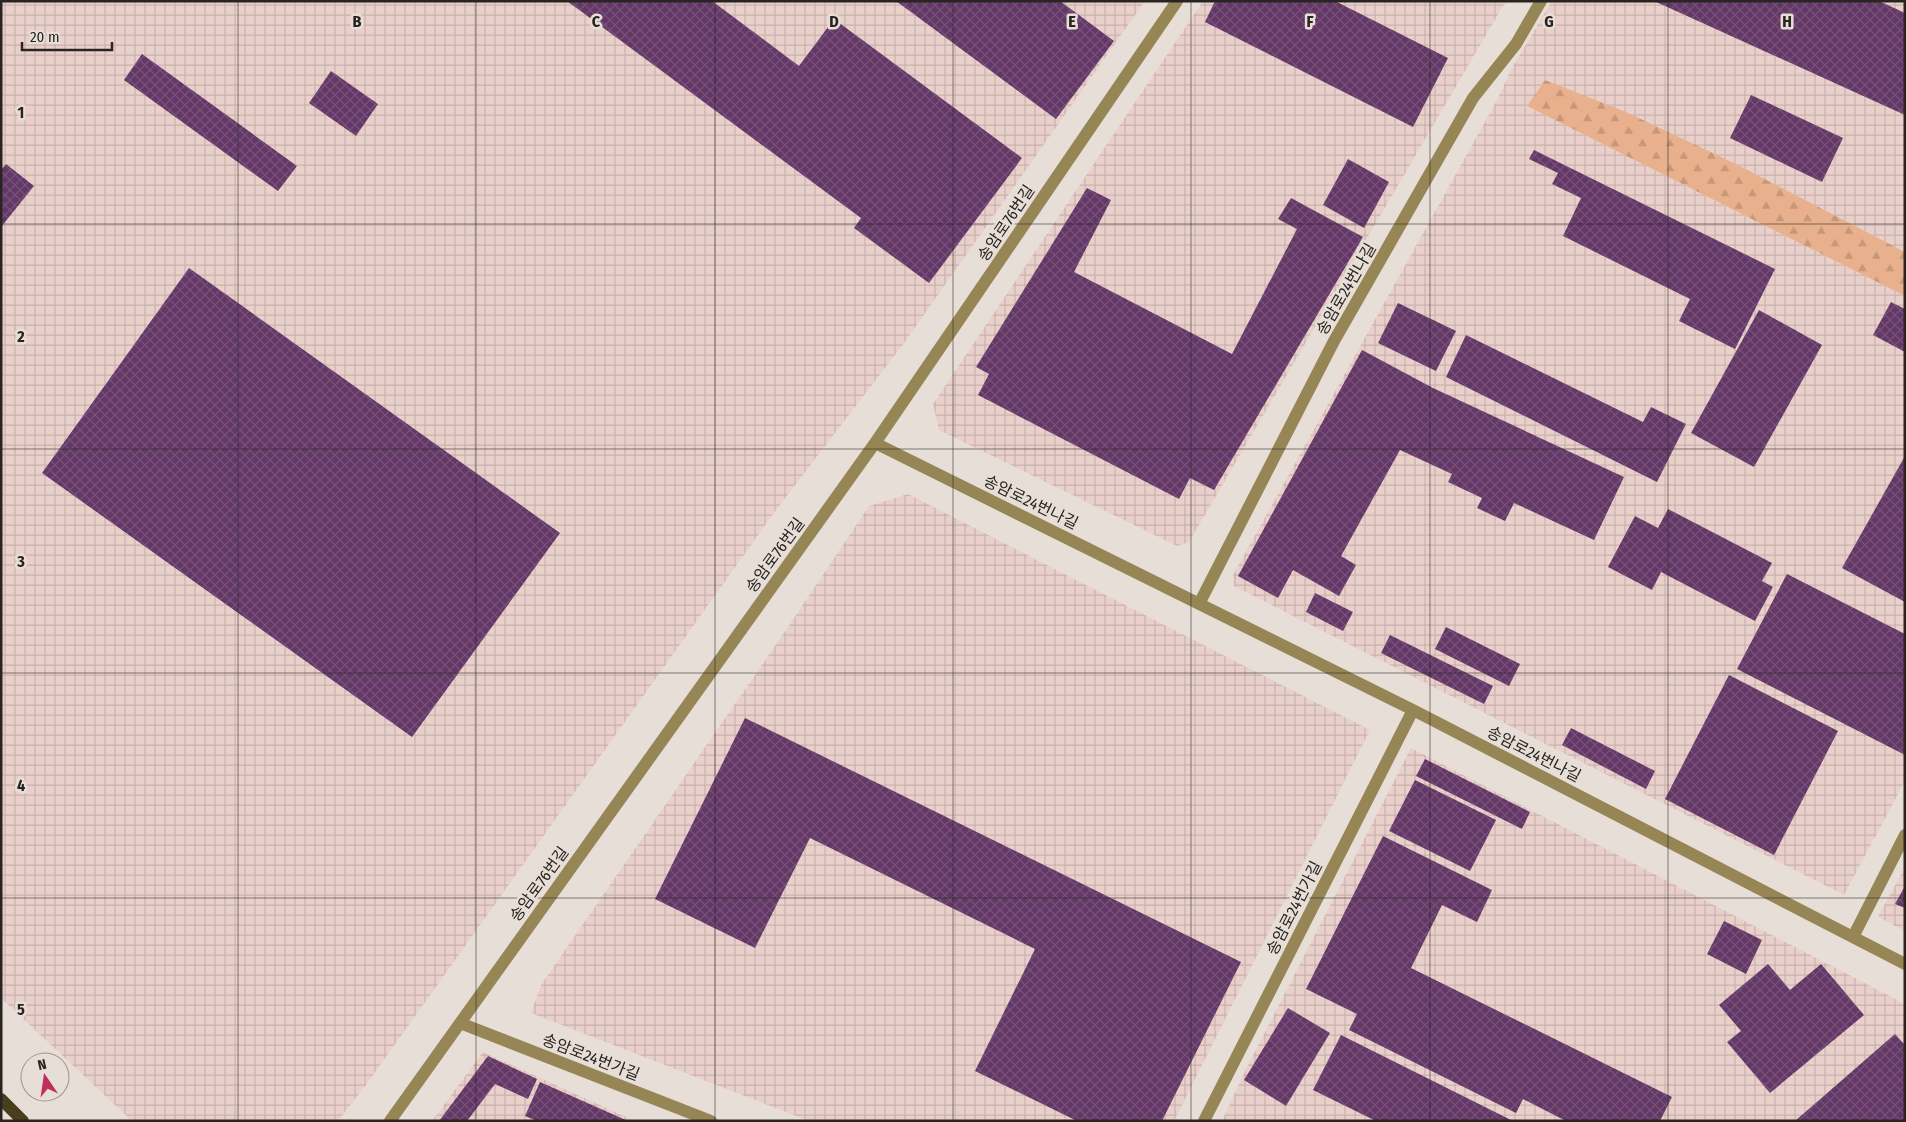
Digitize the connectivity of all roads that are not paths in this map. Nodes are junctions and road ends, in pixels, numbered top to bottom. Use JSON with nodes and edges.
{"nodes":[{"id":1,"x":1177,"y":1,"type":"edge"},
{"id":2,"x":1541,"y":1,"type":"edge"},
{"id":3,"x":875,"y":443,"type":"junction"},
{"id":4,"x":1199,"y":604,"type":"junction"},
{"id":5,"x":1413,"y":710,"type":"junction"},
{"id":6,"x":1905,"y":835,"type":"edge"},
{"id":7,"x":1853,"y":936,"type":"junction"},
{"id":8,"x":1905,"y":964,"type":"edge"},
{"id":9,"x":460,"y":1023,"type":"junction"},
{"id":10,"x":1,"y":1099,"type":"edge"},
{"id":11,"x":23,"y":1121,"type":"edge"},
{"id":12,"x":390,"y":1121,"type":"edge"},
{"id":13,"x":711,"y":1121,"type":"edge"},
{"id":14,"x":1204,"y":1121,"type":"edge"}],
"edges":[{"from":1,"to":3,"type":"street","name":"송암로76번길"},
{"from":2,"to":4,"type":"street","name":"송암로24번나길"},
{"from":3,"to":4,"type":"street","name":"송암로24번나길"},
{"from":3,"to":9,"type":"street","name":"송암로76번길"},
{"from":4,"to":5,"type":"street","name":"송암로24번나길"},
{"from":5,"to":7,"type":"street","name":"송암로24번나길"},
{"from":5,"to":14,"type":"street","name":"송암로24번가길"},
{"from":6,"to":7,"type":"street"},
{"from":7,"to":8,"type":"street","name":"송암로24번나길"},
{"from":9,"to":12,"type":"street","name":"송암로76번길"},
{"from":9,"to":13,"type":"street","name":"송암로24번가길"},
{"from":10,"to":11,"type":"main road"}]}
